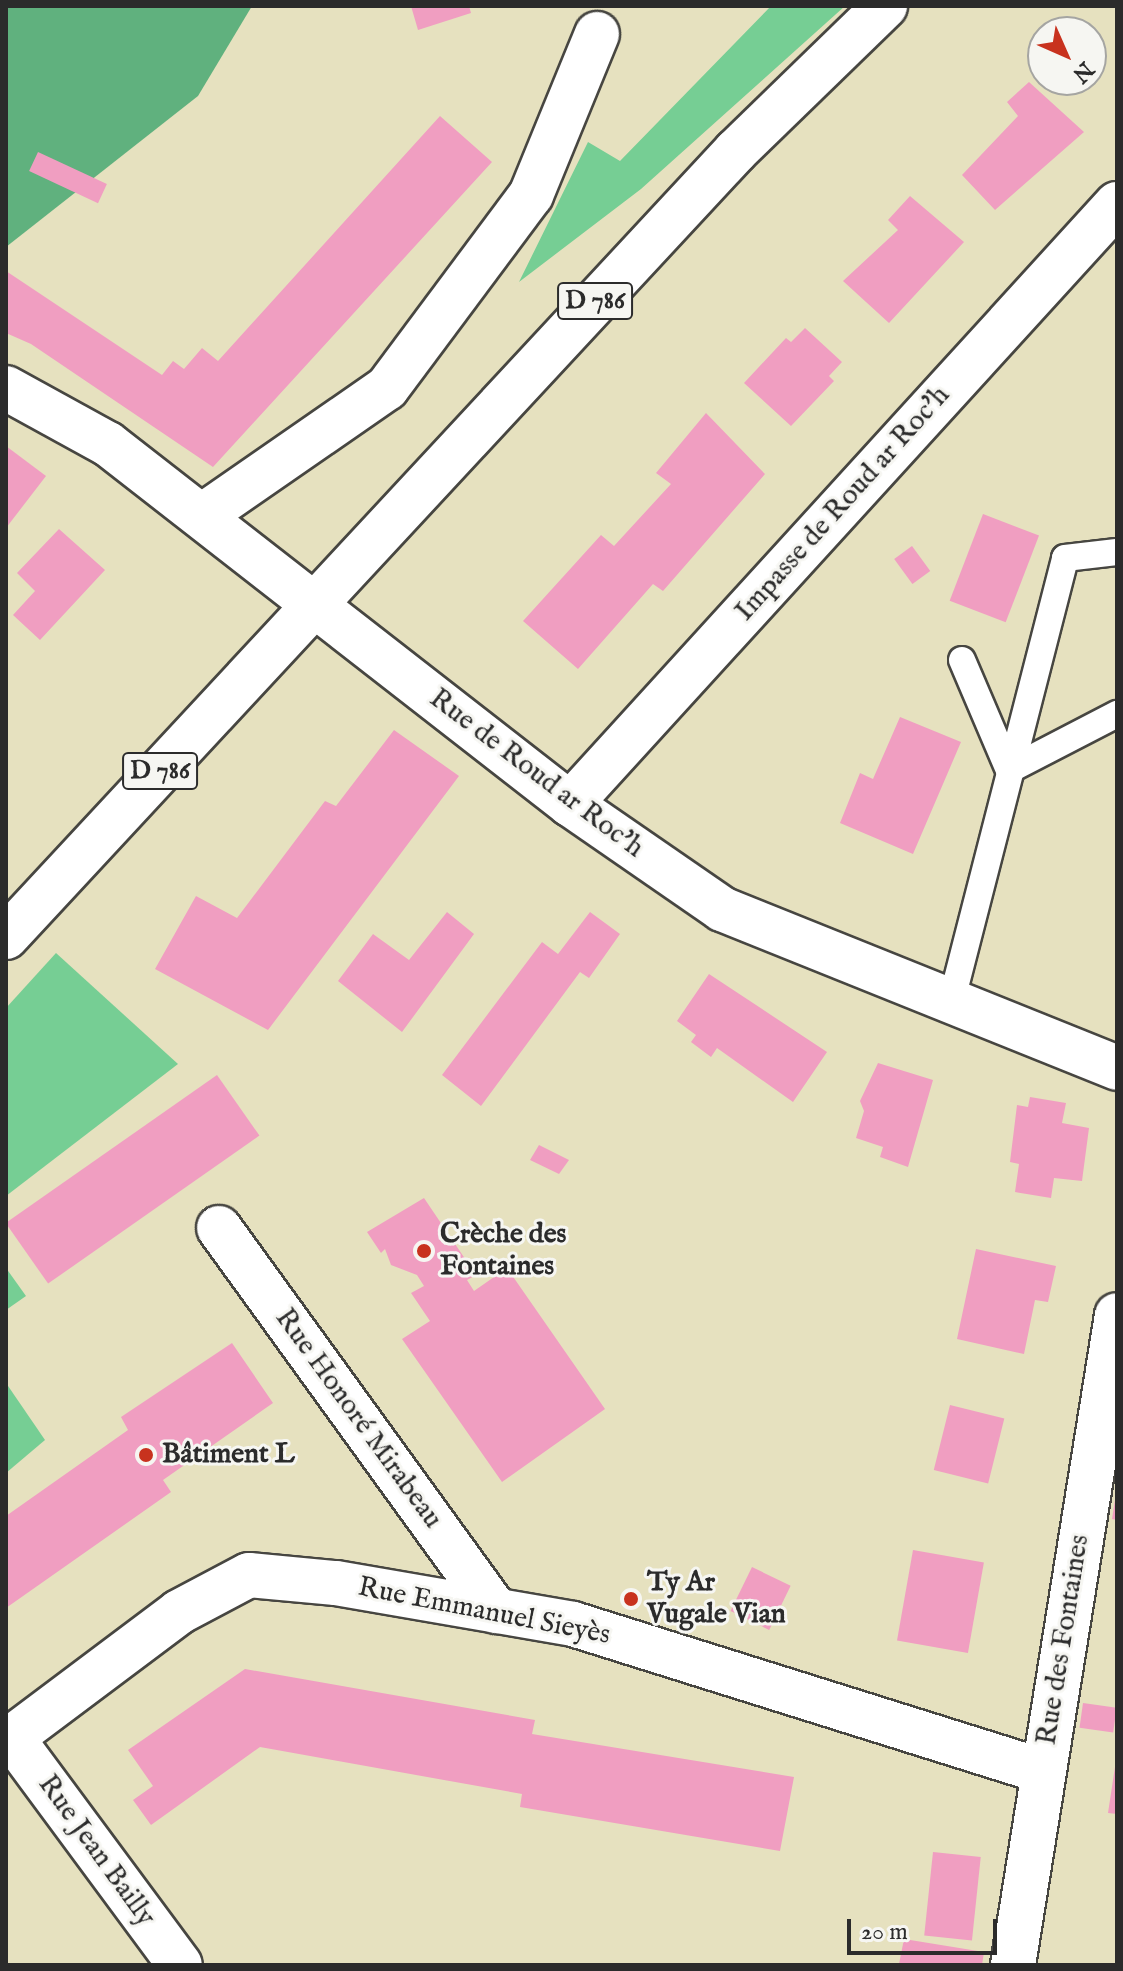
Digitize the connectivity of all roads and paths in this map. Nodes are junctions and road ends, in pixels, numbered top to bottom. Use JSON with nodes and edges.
{"nodes":[{"id":1,"x":885,"y":6,"type":"edge"},
{"id":2,"x":597,"y":34,"type":"dead end"},
{"id":3,"x":1117,"y":204,"type":"edge"},
{"id":4,"x":6,"y":388,"type":"edge"},
{"id":5,"x":202,"y":516,"type":"junction"},
{"id":6,"x":1117,"y":552,"type":"edge"},
{"id":7,"x":314,"y":605,"type":"junction"},
{"id":8,"x":962,"y":660,"type":"dead end"},
{"id":9,"x":1117,"y":714,"type":"edge"},
{"id":10,"x":1009,"y":770,"type":"junction"},
{"id":11,"x":570,"y":804,"type":"junction"},
{"id":12,"x":6,"y":937,"type":"edge"},
{"id":13,"x":952,"y":999,"type":"junction"},
{"id":14,"x":1117,"y":1068,"type":"edge"},
{"id":15,"x":219,"y":1228,"type":"dead end"},
{"id":16,"x":1117,"y":1315,"type":"edge"},
{"id":17,"x":496,"y":1611,"type":"junction"},
{"id":18,"x":9,"y":1740,"type":"edge"},
{"id":19,"x":1043,"y":1771,"type":"junction"},
{"id":20,"x":180,"y":1965,"type":"edge"},
{"id":21,"x":1013,"y":1965,"type":"edge"}],
"edges":[{"from":1,"to":7,"type":"street","number":"D 786"},
{"from":2,"to":5,"type":"street"},
{"from":3,"to":11,"type":"street","name":"Impasse de Roud ar Roc'h"},
{"from":4,"to":5,"type":"street","name":"Rue de Roud ar Roc'h"},
{"from":5,"to":7,"type":"street","name":"Rue de Roud ar Roc'h"},
{"from":6,"to":10,"type":"lane"},
{"from":7,"to":11,"type":"street","name":"Rue de Roud ar Roc'h"},
{"from":7,"to":12,"type":"street","number":"D 786"},
{"from":8,"to":10,"type":"lane"},
{"from":9,"to":10,"type":"lane"},
{"from":10,"to":13,"type":"lane"},
{"from":11,"to":13,"type":"street","name":"Rue de Roud ar Roc'h"},
{"from":13,"to":14,"type":"street","name":"Rue de Roud ar Roc'h"},
{"from":15,"to":17,"type":"street","name":"Rue Honoré Mirabeau"},
{"from":16,"to":19,"type":"street","name":"Rue des Fontaines"},
{"from":17,"to":18,"type":"street","name":"Rue Emmanuel Sieyès"},
{"from":17,"to":19,"type":"street","name":"Rue Emmanuel Sieyès"},
{"from":18,"to":20,"type":"street","name":"Rue Jean Bailly"},
{"from":19,"to":21,"type":"street","name":"Rue des Fontaines"}]}
